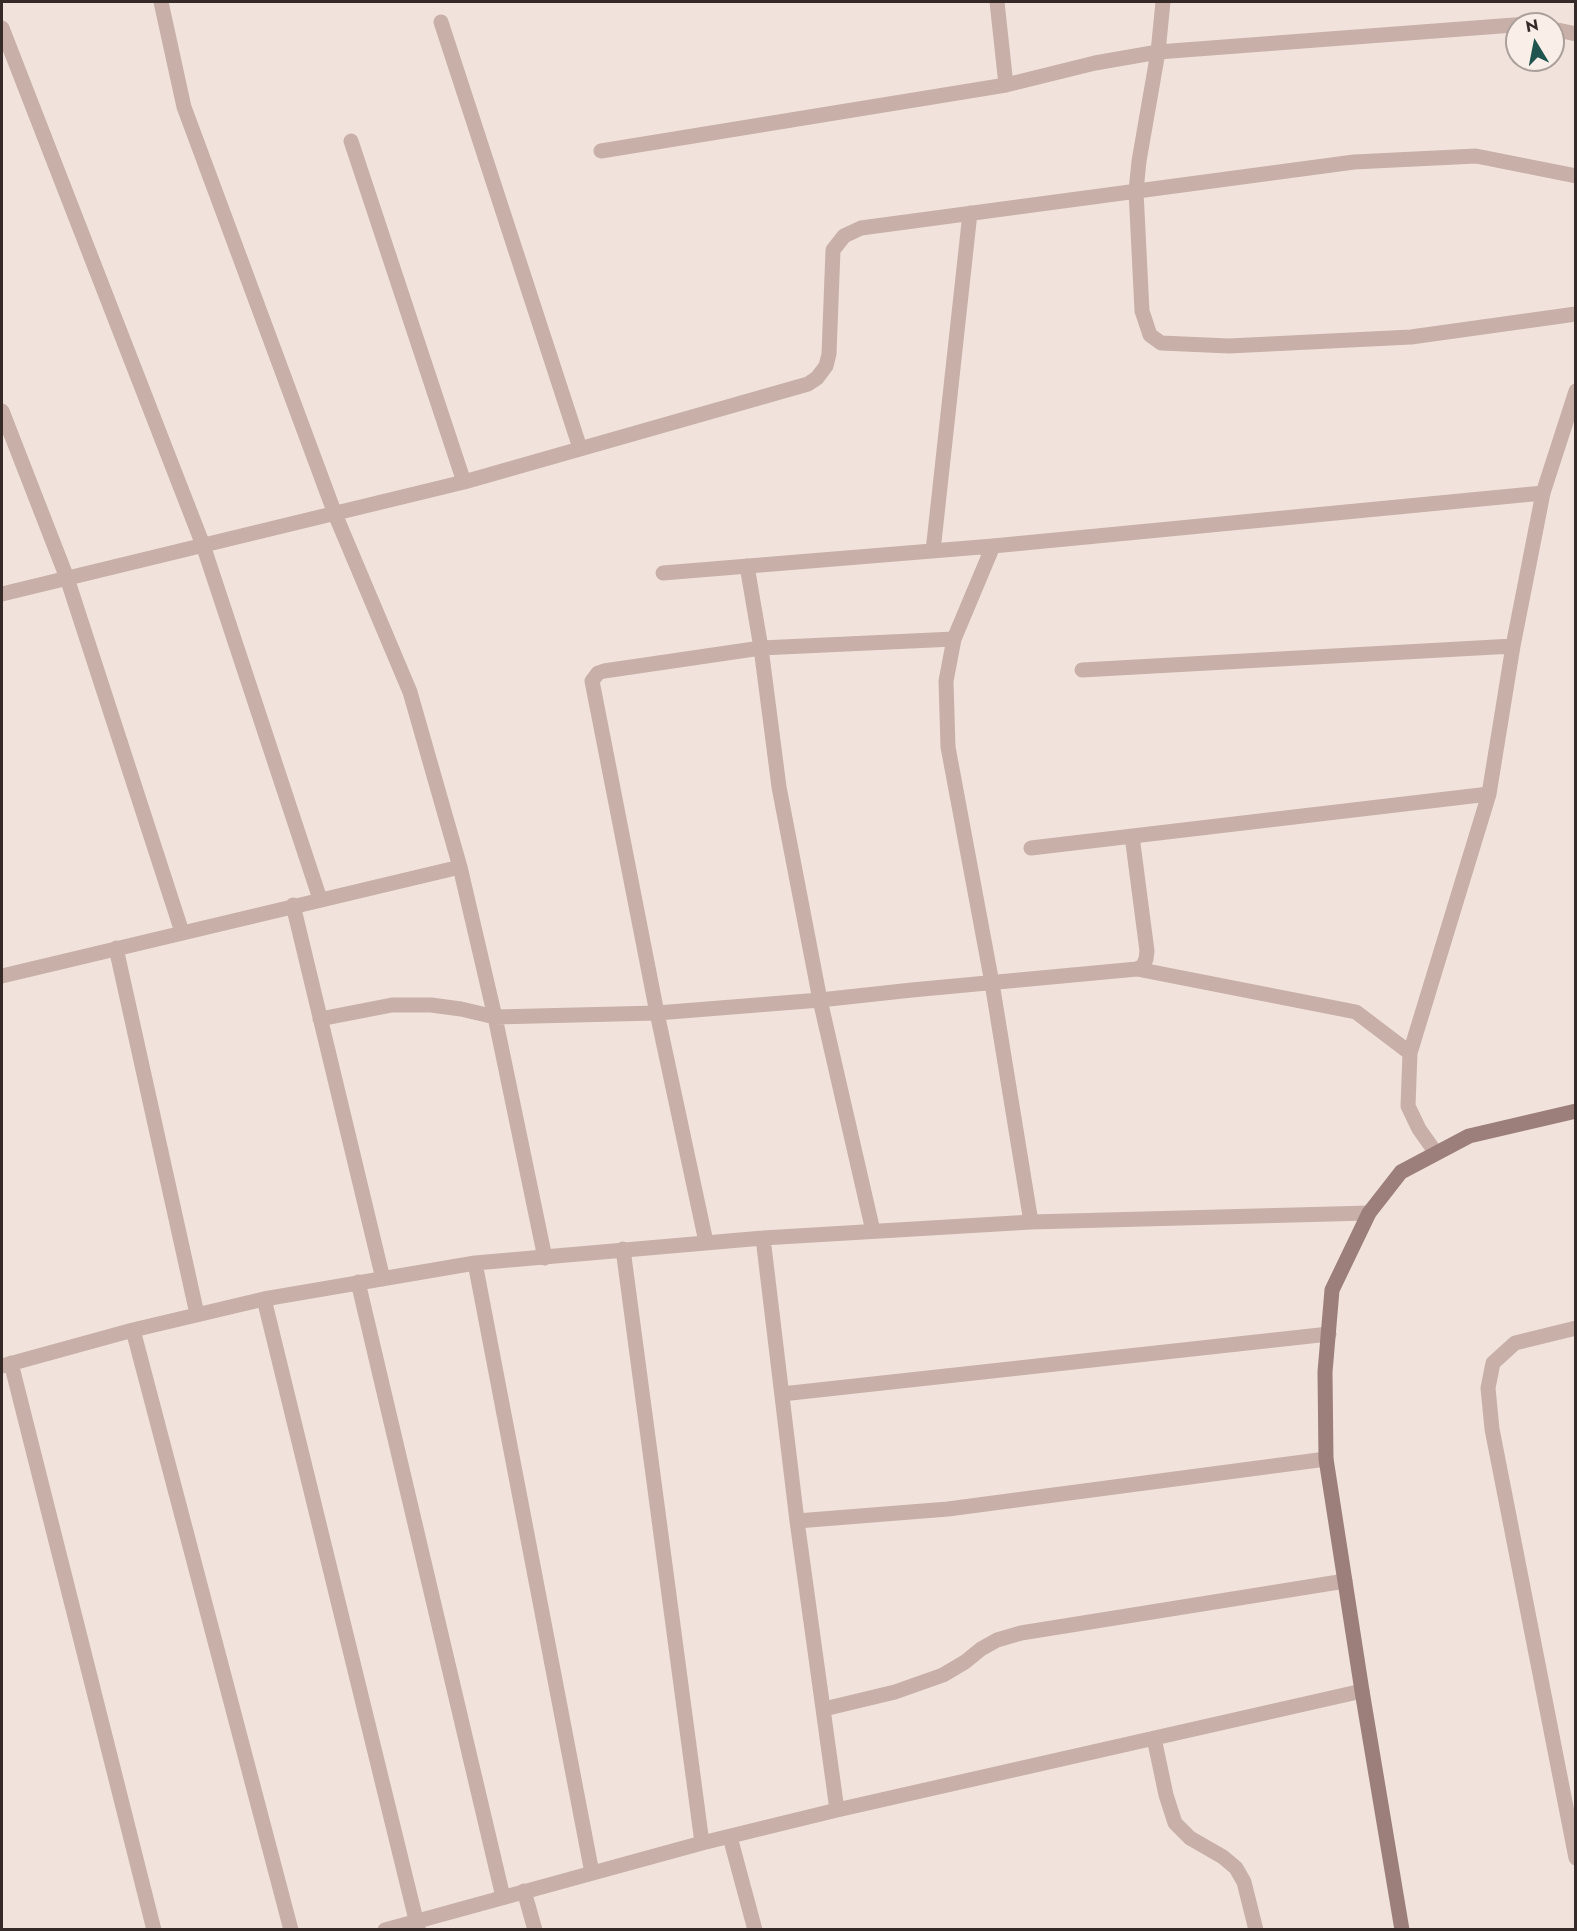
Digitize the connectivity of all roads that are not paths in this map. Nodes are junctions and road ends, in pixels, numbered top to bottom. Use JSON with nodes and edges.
{"nodes":[{"id":1,"x":161,"y":2,"type":"edge"},
{"id":2,"x":998,"y":2,"type":"edge"},
{"id":3,"x":1163,"y":2,"type":"edge"},
{"id":4,"x":441,"y":22,"type":"dead end"},
{"id":5,"x":1505,"y":26,"type":"edge"},
{"id":6,"x":2,"y":28,"type":"edge"},
{"id":7,"x":1158,"y":52,"type":"junction"},
{"id":8,"x":1006,"y":85,"type":"junction"},
{"id":9,"x":351,"y":141,"type":"dead end"},
{"id":10,"x":600,"y":151,"type":"dead end"},
{"id":11,"x":1575,"y":176,"type":"edge"},
{"id":12,"x":1136,"y":191,"type":"junction"},
{"id":13,"x":970,"y":213,"type":"junction"},
{"id":14,"x":1575,"y":314,"type":"edge"},
{"id":15,"x":1575,"y":391,"type":"edge"},
{"id":16,"x":2,"y":411,"type":"edge"},
{"id":17,"x":580,"y":448,"type":"junction"},
{"id":18,"x":464,"y":482,"type":"junction"},
{"id":19,"x":1543,"y":493,"type":"junction"},
{"id":20,"x":335,"y":514,"type":"junction"},
{"id":21,"x":203,"y":545,"type":"junction"},
{"id":22,"x":993,"y":546,"type":"junction"},
{"id":23,"x":933,"y":551,"type":"junction"},
{"id":24,"x":747,"y":566,"type":"junction"},
{"id":25,"x":663,"y":573,"type":"dead end"},
{"id":26,"x":67,"y":578,"type":"junction"},
{"id":27,"x":2,"y":594,"type":"edge"},
{"id":28,"x":954,"y":639,"type":"junction"},
{"id":29,"x":1513,"y":646,"type":"junction"},
{"id":30,"x":761,"y":648,"type":"junction"},
{"id":31,"x":1082,"y":670,"type":"dead end"},
{"id":32,"x":1489,"y":794,"type":"junction"},
{"id":33,"x":1132,"y":836,"type":"junction"},
{"id":34,"x":1031,"y":848,"type":"dead end"},
{"id":35,"x":460,"y":867,"type":"junction"},
{"id":36,"x":320,"y":899,"type":"junction"},
{"id":37,"x":292,"y":905,"type":"junction"},
{"id":38,"x":182,"y":932,"type":"junction"},
{"id":39,"x":116,"y":948,"type":"junction"},
{"id":40,"x":1137,"y":969,"type":"junction"},
{"id":41,"x":2,"y":976,"type":"edge"},
{"id":42,"x":992,"y":983,"type":"junction"},
{"id":43,"x":820,"y":1000,"type":"junction"},
{"id":44,"x":657,"y":1013,"type":"junction"},
{"id":45,"x":495,"y":1017,"type":"junction"},
{"id":46,"x":320,"y":1019,"type":"junction"},
{"id":47,"x":1410,"y":1053,"type":"junction"},
{"id":48,"x":1575,"y":1111,"type":"edge"},
{"id":49,"x":1436,"y":1153,"type":"junction"},
{"id":50,"x":1369,"y":1213,"type":"junction"},
{"id":51,"x":1030,"y":1222,"type":"junction"},
{"id":52,"x":873,"y":1232,"type":"junction"},
{"id":53,"x":763,"y":1238,"type":"junction"},
{"id":54,"x":706,"y":1242,"type":"junction"},
{"id":55,"x":623,"y":1249,"type":"junction"},
{"id":56,"x":545,"y":1258,"type":"junction"},
{"id":57,"x":475,"y":1263,"type":"junction"},
{"id":58,"x":383,"y":1279,"type":"junction"},
{"id":59,"x":358,"y":1282,"type":"junction"},
{"id":60,"x":264,"y":1299,"type":"junction"},
{"id":61,"x":197,"y":1314,"type":"junction"},
{"id":62,"x":1575,"y":1328,"type":"edge"},
{"id":63,"x":134,"y":1330,"type":"junction"},
{"id":64,"x":1329,"y":1334,"type":"junction"},
{"id":65,"x":6,"y":1364,"type":"edge"},
{"id":66,"x":782,"y":1394,"type":"junction"},
{"id":67,"x":1326,"y":1459,"type":"junction"},
{"id":68,"x":797,"y":1521,"type":"junction"},
{"id":69,"x":1345,"y":1581,"type":"junction"},
{"id":70,"x":1362,"y":1691,"type":"junction"},
{"id":71,"x":824,"y":1709,"type":"junction"},
{"id":72,"x":1154,"y":1738,"type":"junction"},
{"id":73,"x":837,"y":1810,"type":"junction"},
{"id":74,"x":730,"y":1837,"type":"junction"},
{"id":75,"x":702,"y":1843,"type":"junction"},
{"id":76,"x":1575,"y":1858,"type":"edge"},
{"id":77,"x":592,"y":1873,"type":"junction"},
{"id":78,"x":524,"y":1891,"type":"junction"},
{"id":79,"x":503,"y":1896,"type":"junction"},
{"id":80,"x":417,"y":1925,"type":"edge"},
{"id":81,"x":154,"y":1929,"type":"edge"},
{"id":82,"x":291,"y":1929,"type":"edge"},
{"id":83,"x":385,"y":1929,"type":"edge"},
{"id":84,"x":535,"y":1929,"type":"edge"},
{"id":85,"x":754,"y":1929,"type":"edge"},
{"id":86,"x":1256,"y":1929,"type":"edge"},
{"id":87,"x":1402,"y":1929,"type":"edge"}],
"edges":[{"from":1,"to":20,"type":"street"},
{"from":2,"to":8,"type":"street"},
{"from":3,"to":7,"type":"street"},
{"from":4,"to":17,"type":"street"},
{"from":5,"to":7,"type":"street"},
{"from":6,"to":21,"type":"street"},
{"from":7,"to":8,"type":"street"},
{"from":7,"to":12,"type":"street"},
{"from":8,"to":10,"type":"street"},
{"from":9,"to":18,"type":"street"},
{"from":11,"to":12,"type":"street"},
{"from":12,"to":13,"type":"street"},
{"from":12,"to":14,"type":"street"},
{"from":13,"to":17,"type":"street"},
{"from":13,"to":23,"type":"street"},
{"from":15,"to":19,"type":"street"},
{"from":16,"to":26,"type":"street"},
{"from":17,"to":18,"type":"street"},
{"from":18,"to":20,"type":"street"},
{"from":19,"to":22,"type":"street"},
{"from":19,"to":29,"type":"street"},
{"from":20,"to":21,"type":"street"},
{"from":20,"to":35,"type":"street"},
{"from":21,"to":26,"type":"street"},
{"from":21,"to":36,"type":"street"},
{"from":22,"to":23,"type":"street"},
{"from":22,"to":28,"type":"street"},
{"from":23,"to":24,"type":"street"},
{"from":24,"to":25,"type":"street"},
{"from":24,"to":30,"type":"street"},
{"from":26,"to":27,"type":"street"},
{"from":26,"to":38,"type":"street"},
{"from":28,"to":30,"type":"street"},
{"from":28,"to":42,"type":"street"},
{"from":29,"to":31,"type":"street"},
{"from":29,"to":32,"type":"street"},
{"from":30,"to":43,"type":"street"},
{"from":30,"to":44,"type":"street"},
{"from":32,"to":33,"type":"street"},
{"from":32,"to":47,"type":"street"},
{"from":33,"to":34,"type":"street"},
{"from":33,"to":40,"type":"street"},
{"from":35,"to":36,"type":"street"},
{"from":35,"to":45,"type":"street"},
{"from":36,"to":37,"type":"street"},
{"from":37,"to":38,"type":"street"},
{"from":37,"to":46,"type":"street"},
{"from":38,"to":39,"type":"street"},
{"from":39,"to":41,"type":"street"},
{"from":39,"to":61,"type":"street"},
{"from":40,"to":42,"type":"street"},
{"from":40,"to":47,"type":"street"},
{"from":42,"to":43,"type":"street"},
{"from":42,"to":51,"type":"street"},
{"from":43,"to":44,"type":"street"},
{"from":43,"to":52,"type":"street"},
{"from":44,"to":45,"type":"street"},
{"from":44,"to":54,"type":"street"},
{"from":45,"to":46,"type":"street"},
{"from":45,"to":56,"type":"street"},
{"from":46,"to":58,"type":"street"},
{"from":47,"to":49,"type":"street"},
{"from":48,"to":49,"type":"main road"},
{"from":49,"to":50,"type":"main road"},
{"from":50,"to":51,"type":"street"},
{"from":50,"to":64,"type":"main road"},
{"from":51,"to":52,"type":"street"},
{"from":52,"to":53,"type":"street"},
{"from":53,"to":54,"type":"street"},
{"from":53,"to":66,"type":"street"},
{"from":54,"to":55,"type":"street"},
{"from":55,"to":56,"type":"street"},
{"from":55,"to":75,"type":"street"},
{"from":56,"to":57,"type":"street"},
{"from":57,"to":58,"type":"street"},
{"from":57,"to":77,"type":"street"},
{"from":58,"to":59,"type":"street"},
{"from":59,"to":60,"type":"street"},
{"from":59,"to":79,"type":"street"},
{"from":60,"to":61,"type":"street"},
{"from":60,"to":80,"type":"street"},
{"from":61,"to":63,"type":"street"},
{"from":62,"to":76,"type":"street"},
{"from":63,"to":65,"type":"street"},
{"from":63,"to":82,"type":"street"},
{"from":64,"to":66,"type":"street"},
{"from":64,"to":67,"type":"main road"},
{"from":65,"to":81,"type":"street"},
{"from":66,"to":68,"type":"street"},
{"from":67,"to":68,"type":"street"},
{"from":67,"to":69,"type":"main road"},
{"from":68,"to":71,"type":"street"},
{"from":69,"to":70,"type":"main road"},
{"from":69,"to":71,"type":"street"},
{"from":70,"to":72,"type":"street"},
{"from":70,"to":87,"type":"main road"},
{"from":71,"to":73,"type":"street"},
{"from":72,"to":73,"type":"street"},
{"from":72,"to":86,"type":"street"},
{"from":73,"to":74,"type":"street"},
{"from":74,"to":75,"type":"street"},
{"from":74,"to":85,"type":"street"},
{"from":75,"to":77,"type":"street"},
{"from":77,"to":78,"type":"street"},
{"from":78,"to":79,"type":"street"},
{"from":78,"to":84,"type":"street"},
{"from":79,"to":80,"type":"street"},
{"from":80,"to":83,"type":"street"}]}
